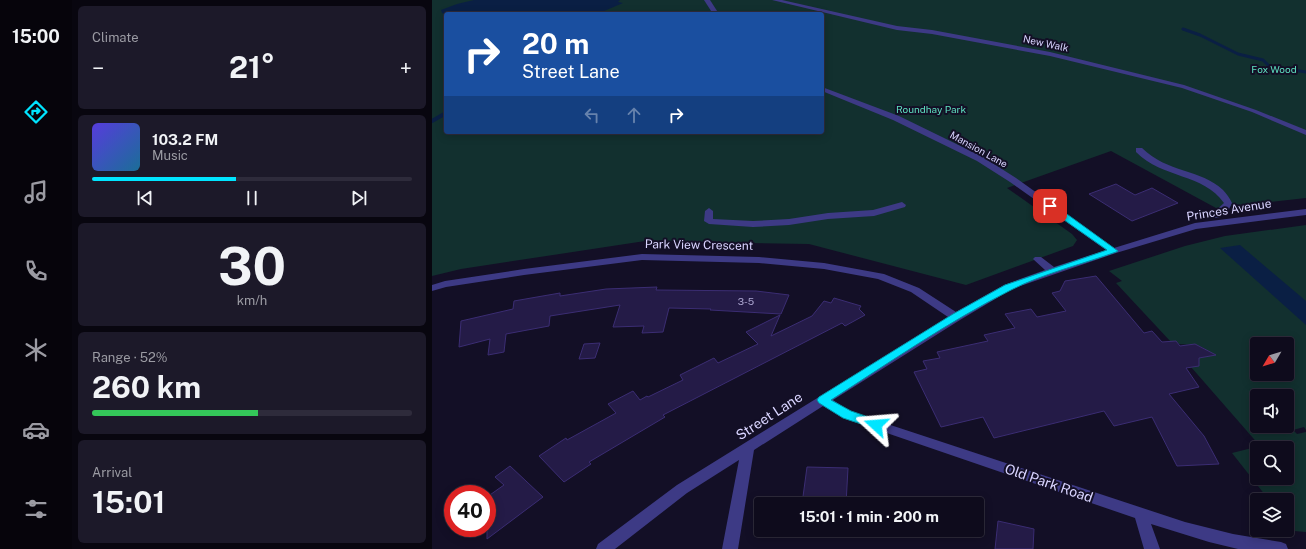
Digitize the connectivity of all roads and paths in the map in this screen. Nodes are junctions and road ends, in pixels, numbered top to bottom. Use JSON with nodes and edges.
{"nodes":[{"id":1,"x":707,"y":0,"type":"edge"},
{"id":2,"x":775,"y":0,"type":"edge"},
{"id":3,"x":715,"y":12,"type":"edge"},
{"id":4,"x":824,"y":90,"type":"edge"},
{"id":5,"x":1306,"y":133,"type":"edge"},
{"id":6,"x":1140,"y":150,"type":"dead end"},
{"id":7,"x":902,"y":206,"type":"dead end"},
{"id":8,"x":709,"y":211,"type":"dead end"},
{"id":9,"x":1306,"y":212,"type":"edge"},
{"id":10,"x":1215,"y":216,"type":"dead end"},
{"id":11,"x":1113,"y":251,"type":"junction"},
{"id":12,"x":1038,"y":258,"type":"dead end"},
{"id":13,"x":1052,"y":271,"type":"junction"},
{"id":14,"x":432,"y":288,"type":"edge"},
{"id":15,"x":956,"y":317,"type":"junction"},
{"id":16,"x":823,"y":400,"type":"junction"},
{"id":17,"x":748,"y":448,"type":"junction"},
{"id":18,"x":1142,"y":514,"type":"junction"},
{"id":19,"x":603,"y":549,"type":"edge"},
{"id":20,"x":730,"y":549,"type":"edge"},
{"id":21,"x":1152,"y":549,"type":"edge"},
{"id":22,"x":1281,"y":549,"type":"edge"}],
"edges":[{"from":1,"to":3,"type":"street"},
{"from":2,"to":5,"type":"street","name":"New Walk"},
{"from":4,"to":11,"type":"street","name":"Mansion Lane"},
{"from":6,"to":10,"type":"street"},
{"from":7,"to":8,"type":"street"},
{"from":9,"to":11,"type":"street","name":"Princes Avenue"},
{"from":11,"to":13,"type":"street","name":"Princes Avenue"},
{"from":12,"to":13,"type":"street"},
{"from":13,"to":15,"type":"street","name":"Princes Avenue"},
{"from":14,"to":15,"type":"street","name":"Park View Crescent"},
{"from":15,"to":16,"type":"street","name":"Street Lane"},
{"from":16,"to":17,"type":"street","name":"Street Lane"},
{"from":16,"to":18,"type":"street","name":"Old Park Road"},
{"from":17,"to":19,"type":"street","name":"Street Lane"},
{"from":17,"to":20,"type":"street"},
{"from":18,"to":21,"type":"street"},
{"from":18,"to":22,"type":"street","name":"Old Park Road"}]}
